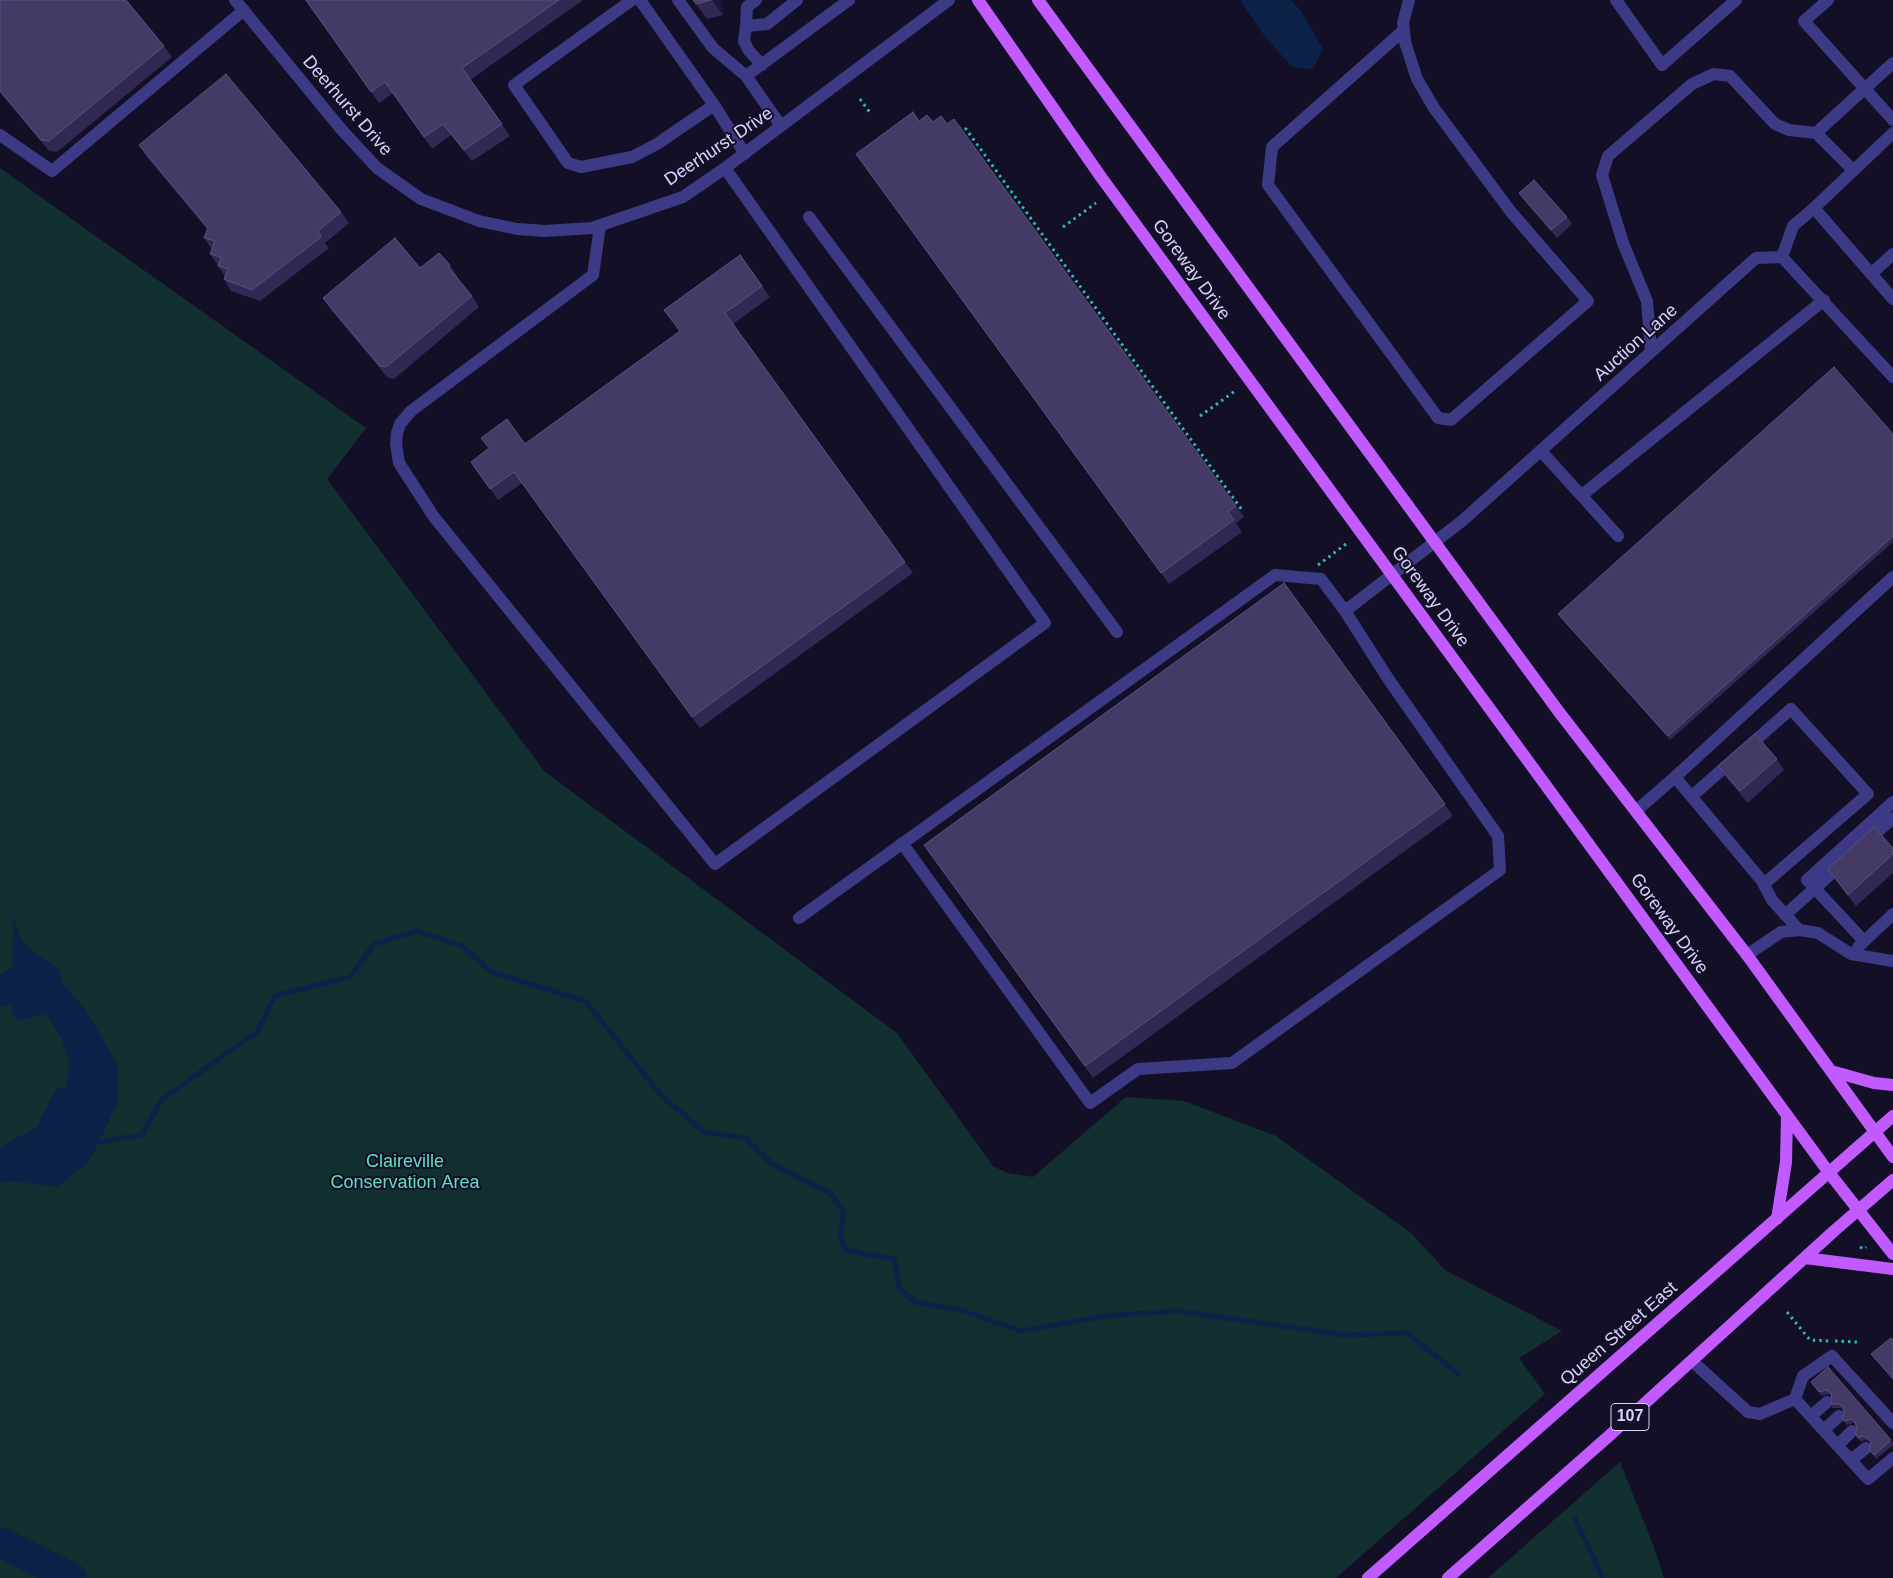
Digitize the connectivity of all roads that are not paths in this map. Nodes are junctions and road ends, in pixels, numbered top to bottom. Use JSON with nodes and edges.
{"nodes":[{"id":1,"x":235,"y":0,"type":"edge"},
{"id":2,"x":632,"y":0,"type":"edge"},
{"id":3,"x":640,"y":0,"type":"edge"},
{"id":4,"x":678,"y":0,"type":"edge"},
{"id":5,"x":756,"y":0,"type":"edge"},
{"id":6,"x":797,"y":0,"type":"edge"},
{"id":7,"x":849,"y":0,"type":"edge"},
{"id":8,"x":949,"y":0,"type":"edge"},
{"id":9,"x":978,"y":0,"type":"edge"},
{"id":10,"x":1038,"y":0,"type":"edge"},
{"id":11,"x":1409,"y":0,"type":"edge"},
{"id":12,"x":1616,"y":0,"type":"edge"},
{"id":13,"x":1736,"y":0,"type":"edge"},
{"id":14,"x":1828,"y":0,"type":"edge"},
{"id":15,"x":244,"y":10,"type":"junction"},
{"id":16,"x":746,"y":26,"type":"junction"},
{"id":17,"x":1404,"y":30,"type":"junction"},
{"id":18,"x":1893,"y":63,"type":"edge"},
{"id":19,"x":762,"y":65,"type":"junction"},
{"id":20,"x":746,"y":76,"type":"junction"},
{"id":21,"x":1864,"y":88,"type":"junction"},
{"id":22,"x":714,"y":104,"type":"junction"},
{"id":23,"x":1893,"y":120,"type":"edge"},
{"id":24,"x":781,"y":126,"type":"junction"},
{"id":25,"x":1816,"y":133,"type":"junction"},
{"id":26,"x":1893,"y":133,"type":"edge"},
{"id":27,"x":0,"y":135,"type":"edge"},
{"id":28,"x":745,"y":154,"type":"junction"},
{"id":29,"x":726,"y":168,"type":"junction"},
{"id":30,"x":1853,"y":170,"type":"junction"},
{"id":31,"x":1814,"y":208,"type":"junction"},
{"id":32,"x":809,"y":217,"type":"dead end"},
{"id":33,"x":600,"y":226,"type":"junction"},
{"id":34,"x":1893,"y":254,"type":"edge"},
{"id":35,"x":1782,"y":257,"type":"junction"},
{"id":36,"x":1871,"y":274,"type":"junction"},
{"id":37,"x":1893,"y":299,"type":"edge"},
{"id":38,"x":1824,"y":300,"type":"junction"},
{"id":39,"x":1651,"y":352,"type":"junction"},
{"id":40,"x":1893,"y":378,"type":"edge"},
{"id":41,"x":1541,"y":451,"type":"junction"},
{"id":42,"x":1582,"y":496,"type":"junction"},
{"id":43,"x":1618,"y":536,"type":"dead end"},
{"id":44,"x":1435,"y":542,"type":"junction"},
{"id":45,"x":1393,"y":575,"type":"junction"},
{"id":46,"x":1893,"y":577,"type":"edge"},
{"id":47,"x":1345,"y":611,"type":"junction"},
{"id":48,"x":1117,"y":632,"type":"dead end"},
{"id":49,"x":1676,"y":777,"type":"junction"},
{"id":50,"x":1692,"y":796,"type":"junction"},
{"id":51,"x":1893,"y":802,"type":"edge"},
{"id":52,"x":1636,"y":811,"type":"junction"},
{"id":53,"x":1893,"y":818,"type":"edge"},
{"id":54,"x":902,"y":844,"type":"junction"},
{"id":55,"x":1764,"y":884,"type":"junction"},
{"id":56,"x":1815,"y":889,"type":"junction"},
{"id":57,"x":1893,"y":914,"type":"edge"},
{"id":58,"x":1785,"y":915,"type":"junction"},
{"id":59,"x":798,"y":918,"type":"dead end"},
{"id":60,"x":1799,"y":930,"type":"junction"},
{"id":61,"x":1864,"y":942,"type":"junction"},
{"id":62,"x":1850,"y":954,"type":"junction"},
{"id":63,"x":1747,"y":955,"type":"junction"},
{"id":64,"x":1893,"y":961,"type":"edge"},
{"id":65,"x":1831,"y":1071,"type":"junction"},
{"id":66,"x":1893,"y":1085,"type":"edge"},
{"id":67,"x":1786,"y":1115,"type":"junction"},
{"id":68,"x":1893,"y":1116,"type":"edge"},
{"id":69,"x":1875,"y":1132,"type":"junction"},
{"id":70,"x":1893,"y":1157,"type":"edge"},
{"id":71,"x":1830,"y":1174,"type":"junction"},
{"id":72,"x":1893,"y":1180,"type":"edge"},
{"id":73,"x":1858,"y":1211,"type":"junction"},
{"id":74,"x":1777,"y":1219,"type":"junction"},
{"id":75,"x":1893,"y":1254,"type":"edge"},
{"id":76,"x":1805,"y":1258,"type":"junction"},
{"id":77,"x":1893,"y":1269,"type":"edge"},
{"id":78,"x":1692,"y":1360,"type":"junction"},
{"id":79,"x":1795,"y":1398,"type":"junction"},
{"id":80,"x":1827,"y":1402,"type":"dead end"},
{"id":81,"x":1880,"y":1408,"type":"junction"},
{"id":82,"x":1811,"y":1416,"type":"junction"},
{"id":83,"x":1839,"y":1416,"type":"dead end"},
{"id":84,"x":1870,"y":1416,"type":"edge"},
{"id":85,"x":1890,"y":1427,"type":"edge"},
{"id":86,"x":1824,"y":1430,"type":"junction"},
{"id":87,"x":1852,"y":1431,"type":"dead end"},
{"id":88,"x":1838,"y":1445,"type":"junction"},
{"id":89,"x":1866,"y":1448,"type":"dead end"},
{"id":90,"x":1893,"y":1458,"type":"edge"},
{"id":91,"x":1851,"y":1460,"type":"junction"},
{"id":92,"x":1368,"y":1578,"type":"edge"},
{"id":93,"x":1448,"y":1578,"type":"edge"}],
"edges":[{"from":1,"to":15,"type":"street","name":"Deerhurst Drive"},
{"from":2,"to":22,"type":"street"},
{"from":3,"to":22,"type":"street"},
{"from":4,"to":20,"type":"street"},
{"from":5,"to":16,"type":"street"},
{"from":6,"to":16,"type":"street"},
{"from":7,"to":19,"type":"street"},
{"from":8,"to":24,"type":"street","name":"Deerhurst Drive"},
{"from":9,"to":45,"type":"main road","name":"Goreway Drive"},
{"from":10,"to":44,"type":"main road","name":"Goreway Drive"},
{"from":11,"to":17,"type":"street"},
{"from":12,"to":13,"type":"street"},
{"from":14,"to":21,"type":"street"},
{"from":15,"to":27,"type":"street"},
{"from":15,"to":33,"type":"street","name":"Deerhurst Drive"},
{"from":16,"to":19,"type":"street"},
{"from":17,"to":17,"type":"street"},
{"from":18,"to":21,"type":"street"},
{"from":19,"to":20,"type":"street"},
{"from":20,"to":24,"type":"street"},
{"from":21,"to":23,"type":"street"},
{"from":21,"to":25,"type":"street"},
{"from":22,"to":28,"type":"street"},
{"from":24,"to":28,"type":"street","name":"Deerhurst Drive"},
{"from":25,"to":30,"type":"street"},
{"from":25,"to":39,"type":"street"},
{"from":26,"to":30,"type":"street"},
{"from":28,"to":29,"type":"street","name":"Deerhurst Drive"},
{"from":29,"to":33,"type":"street","name":"Deerhurst Drive"},
{"from":29,"to":33,"type":"street"},
{"from":30,"to":31,"type":"street"},
{"from":31,"to":35,"type":"street"},
{"from":31,"to":36,"type":"street"},
{"from":32,"to":48,"type":"street"},
{"from":34,"to":36,"type":"street"},
{"from":35,"to":38,"type":"street"},
{"from":35,"to":39,"type":"street","name":"Auction Lane"},
{"from":36,"to":37,"type":"street"},
{"from":38,"to":40,"type":"street"},
{"from":38,"to":42,"type":"street"},
{"from":39,"to":41,"type":"street","name":"Auction Lane"},
{"from":41,"to":42,"type":"street"},
{"from":41,"to":44,"type":"street","name":"Auction Lane"},
{"from":42,"to":43,"type":"street"},
{"from":44,"to":45,"type":"street","name":"Auction Lane"},
{"from":44,"to":52,"type":"main road","name":"Goreway Drive"},
{"from":45,"to":47,"type":"street","name":"Auction Lane"},
{"from":45,"to":67,"type":"main road","name":"Goreway Drive"},
{"from":46,"to":49,"type":"street"},
{"from":47,"to":54,"type":"street"},
{"from":47,"to":54,"type":"street"},
{"from":49,"to":50,"type":"street"},
{"from":49,"to":52,"type":"street"},
{"from":50,"to":55,"type":"street"},
{"from":50,"to":55,"type":"street"},
{"from":51,"to":56,"type":"street"},
{"from":52,"to":63,"type":"main road","name":"Goreway Drive"},
{"from":53,"to":56,"type":"street"},
{"from":54,"to":59,"type":"street"},
{"from":55,"to":58,"type":"street"},
{"from":56,"to":58,"type":"street"},
{"from":56,"to":61,"type":"street"},
{"from":57,"to":61,"type":"street"},
{"from":58,"to":60,"type":"street"},
{"from":60,"to":62,"type":"street"},
{"from":60,"to":63,"type":"street"},
{"from":61,"to":62,"type":"street"},
{"from":62,"to":64,"type":"street"},
{"from":63,"to":65,"type":"main road","name":"Goreway Drive"},
{"from":65,"to":66,"type":"main road"},
{"from":65,"to":69,"type":"main road","name":"Goreway Drive"},
{"from":67,"to":71,"type":"main road","name":"Goreway Drive"},
{"from":67,"to":74,"type":"main road"},
{"from":68,"to":69,"type":"main road","name":"Queen Street East"},
{"from":69,"to":70,"type":"main road","name":"Goreway Drive"},
{"from":69,"to":71,"type":"main road","name":"Queen Street East"},
{"from":71,"to":73,"type":"main road","name":"Goreway Drive"},
{"from":71,"to":74,"type":"main road","name":"Queen Street East"},
{"from":72,"to":73,"type":"main road","number":"107"},
{"from":73,"to":75,"type":"main road","name":"Goreway Drive"},
{"from":73,"to":76,"type":"main road","number":"107"},
{"from":74,"to":92,"type":"main road","name":"Queen Street East"},
{"from":76,"to":77,"type":"main road"},
{"from":76,"to":78,"type":"main road","number":"107"},
{"from":78,"to":79,"type":"street"},
{"from":78,"to":93,"type":"main road","number":"107"},
{"from":79,"to":81,"type":"street"},
{"from":79,"to":82,"type":"street"},
{"from":80,"to":82,"type":"street"},
{"from":81,"to":84,"type":"street"},
{"from":81,"to":85,"type":"street"},
{"from":82,"to":86,"type":"street"},
{"from":83,"to":86,"type":"street"},
{"from":86,"to":88,"type":"street"},
{"from":87,"to":88,"type":"street"},
{"from":88,"to":91,"type":"street"},
{"from":89,"to":91,"type":"street"},
{"from":90,"to":91,"type":"street"}]}
